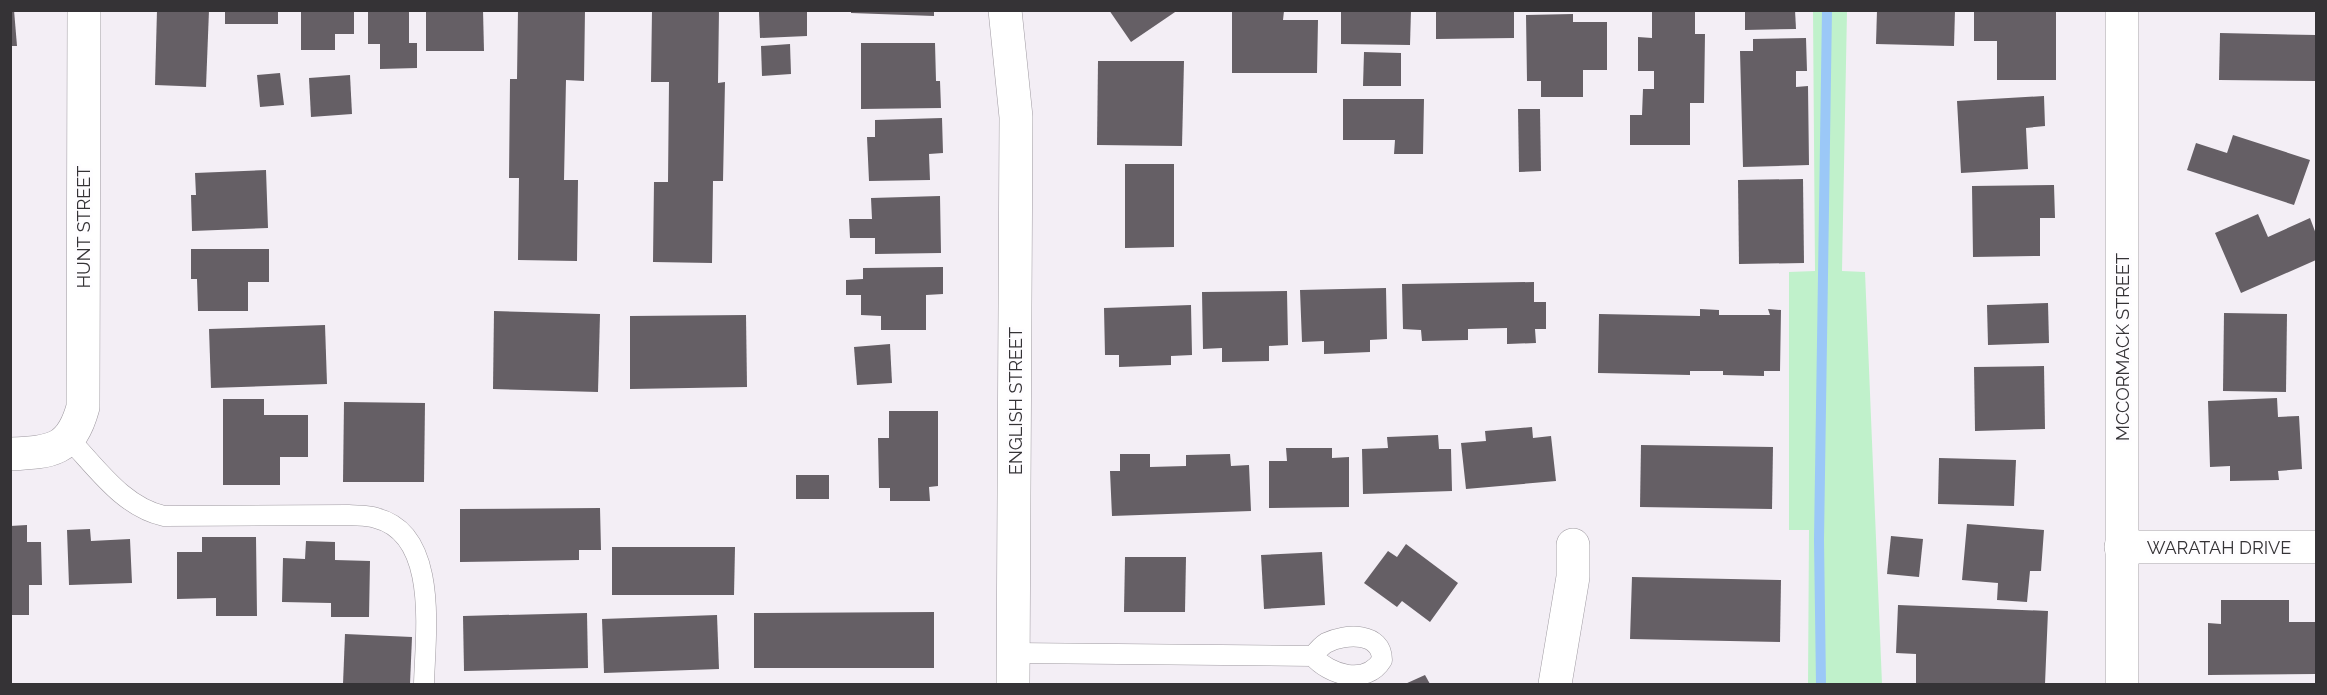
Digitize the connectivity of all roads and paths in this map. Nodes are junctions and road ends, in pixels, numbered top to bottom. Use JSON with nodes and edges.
{"nodes":[{"id":1,"x":84,"y":10,"type":"edge"},
{"id":2,"x":1005,"y":10,"type":"edge"},
{"id":3,"x":1029,"y":10,"type":"edge"},
{"id":4,"x":2122,"y":10,"type":"edge"},
{"id":5,"x":1016,"y":117,"type":"junction"},
{"id":6,"x":69,"y":439,"type":"junction"},
{"id":7,"x":10,"y":454,"type":"edge"},
{"id":8,"x":1573,"y":545,"type":"dead end"},
{"id":9,"x":2121,"y":547,"type":"junction"},
{"id":10,"x":2316,"y":547,"type":"edge"},
{"id":11,"x":1312,"y":656,"type":"dead end"},
{"id":12,"x":1013,"y":669,"type":"edge"},
{"id":13,"x":424,"y":684,"type":"edge"},
{"id":14,"x":1555,"y":684,"type":"edge"},
{"id":15,"x":2122,"y":684,"type":"edge"}],
"edges":[{"from":1,"to":6,"type":"street","name":"HUNT STREET"},
{"from":2,"to":5,"type":"street","name":"ENGLISH STREET"},
{"from":3,"to":5,"type":"street","name":"ENGLISH STREET"},
{"from":4,"to":9,"type":"street","name":"MCCORMACK STREET"},
{"from":5,"to":12,"type":"street","name":"ENGLISH STREET"},
{"from":6,"to":7,"type":"street"},
{"from":6,"to":13,"type":"lane"},
{"from":8,"to":14,"type":"street"},
{"from":9,"to":10,"type":"street","name":"WARATAH DRIVE"},
{"from":9,"to":15,"type":"street","name":"MCCORMACK STREET"},
{"from":11,"to":12,"type":"lane"}]}
